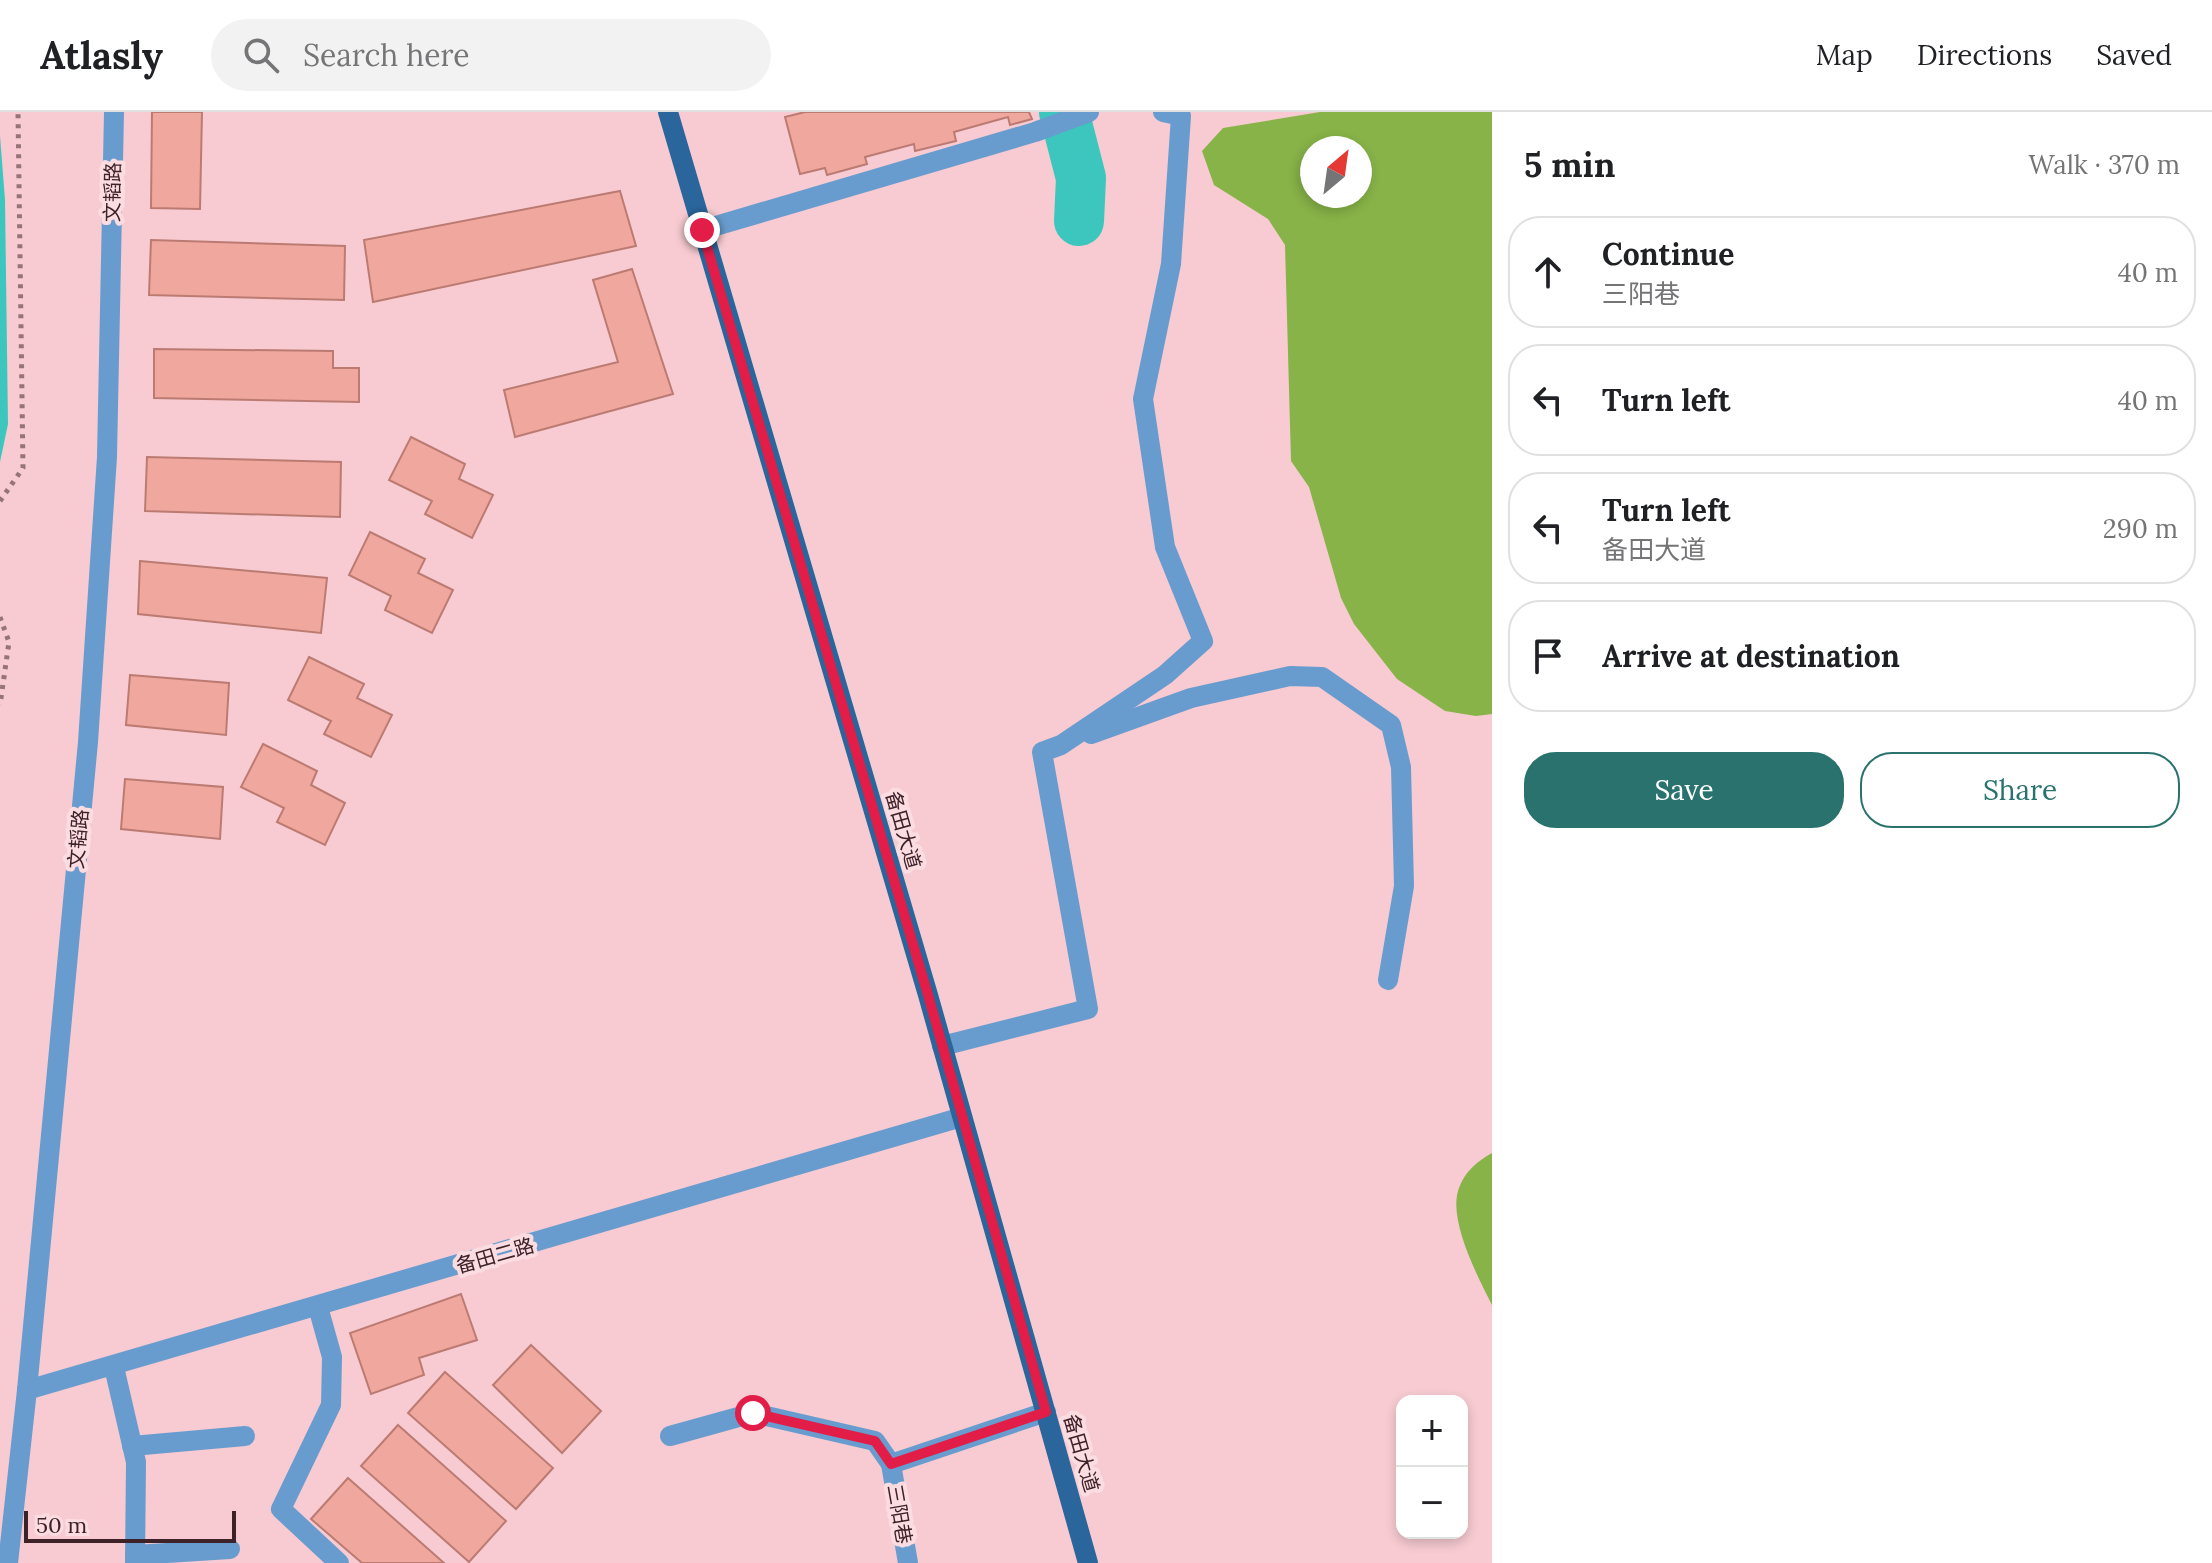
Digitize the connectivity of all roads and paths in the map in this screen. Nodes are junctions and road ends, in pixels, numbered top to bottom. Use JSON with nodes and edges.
{"nodes":[{"id":1,"x":18,"y":112,"type":"edge"},
{"id":2,"x":114,"y":112,"type":"edge"},
{"id":3,"x":668,"y":112,"type":"edge"},
{"id":4,"x":1089,"y":112,"type":"edge"},
{"id":5,"x":1163,"y":112,"type":"edge"},
{"id":6,"x":702,"y":230,"type":"junction"},
{"id":7,"x":0,"y":501,"type":"edge"},
{"id":8,"x":0,"y":617,"type":"edge"},
{"id":9,"x":0,"y":705,"type":"edge"},
{"id":10,"x":1061,"y":745,"type":"junction"},
{"id":11,"x":1388,"y":980,"type":"dead end"},
{"id":12,"x":942,"y":1046,"type":"junction"},
{"id":13,"x":962,"y":1117,"type":"junction"},
{"id":14,"x":318,"y":1307,"type":"junction"},
{"id":15,"x":114,"y":1367,"type":"junction"},
{"id":16,"x":27,"y":1390,"type":"junction"},
{"id":17,"x":1046,"y":1412,"type":"junction"},
{"id":18,"x":245,"y":1436,"type":"dead end"},
{"id":19,"x":670,"y":1436,"type":"dead end"},
{"id":20,"x":132,"y":1446,"type":"junction"},
{"id":21,"x":891,"y":1464,"type":"junction"},
{"id":22,"x":230,"y":1549,"type":"dead end"},
{"id":23,"x":135,"y":1559,"type":"edge"},
{"id":24,"x":8,"y":1563,"type":"edge"},
{"id":25,"x":339,"y":1563,"type":"edge"},
{"id":26,"x":908,"y":1563,"type":"edge"},
{"id":27,"x":1088,"y":1563,"type":"edge"}],
"edges":[{"from":1,"to":7,"type":"path"},
{"from":2,"to":16,"type":"street","name":"文韬路"},
{"from":3,"to":6,"type":"main road","name":"备田大道"},
{"from":4,"to":6,"type":"street"},
{"from":5,"to":10,"type":"street"},
{"from":6,"to":12,"type":"main road","name":"备田大道"},
{"from":8,"to":9,"type":"path"},
{"from":10,"to":11,"type":"street"},
{"from":10,"to":12,"type":"street"},
{"from":12,"to":13,"type":"main road","name":"备田大道"},
{"from":13,"to":14,"type":"street","name":"备田二路"},
{"from":13,"to":17,"type":"main road","name":"备田大道"},
{"from":14,"to":15,"type":"street","name":"备田二路"},
{"from":14,"to":25,"type":"street"},
{"from":15,"to":16,"type":"street","name":"备田二路"},
{"from":15,"to":20,"type":"street"},
{"from":16,"to":24,"type":"street","name":"文韬路"},
{"from":17,"to":21,"type":"street"},
{"from":17,"to":27,"type":"main road","name":"备田大道"},
{"from":18,"to":20,"type":"street"},
{"from":19,"to":21,"type":"street","name":"三阳巷"},
{"from":20,"to":23,"type":"street"},
{"from":21,"to":26,"type":"street","name":"三阳巷"},
{"from":22,"to":23,"type":"street"}]}
